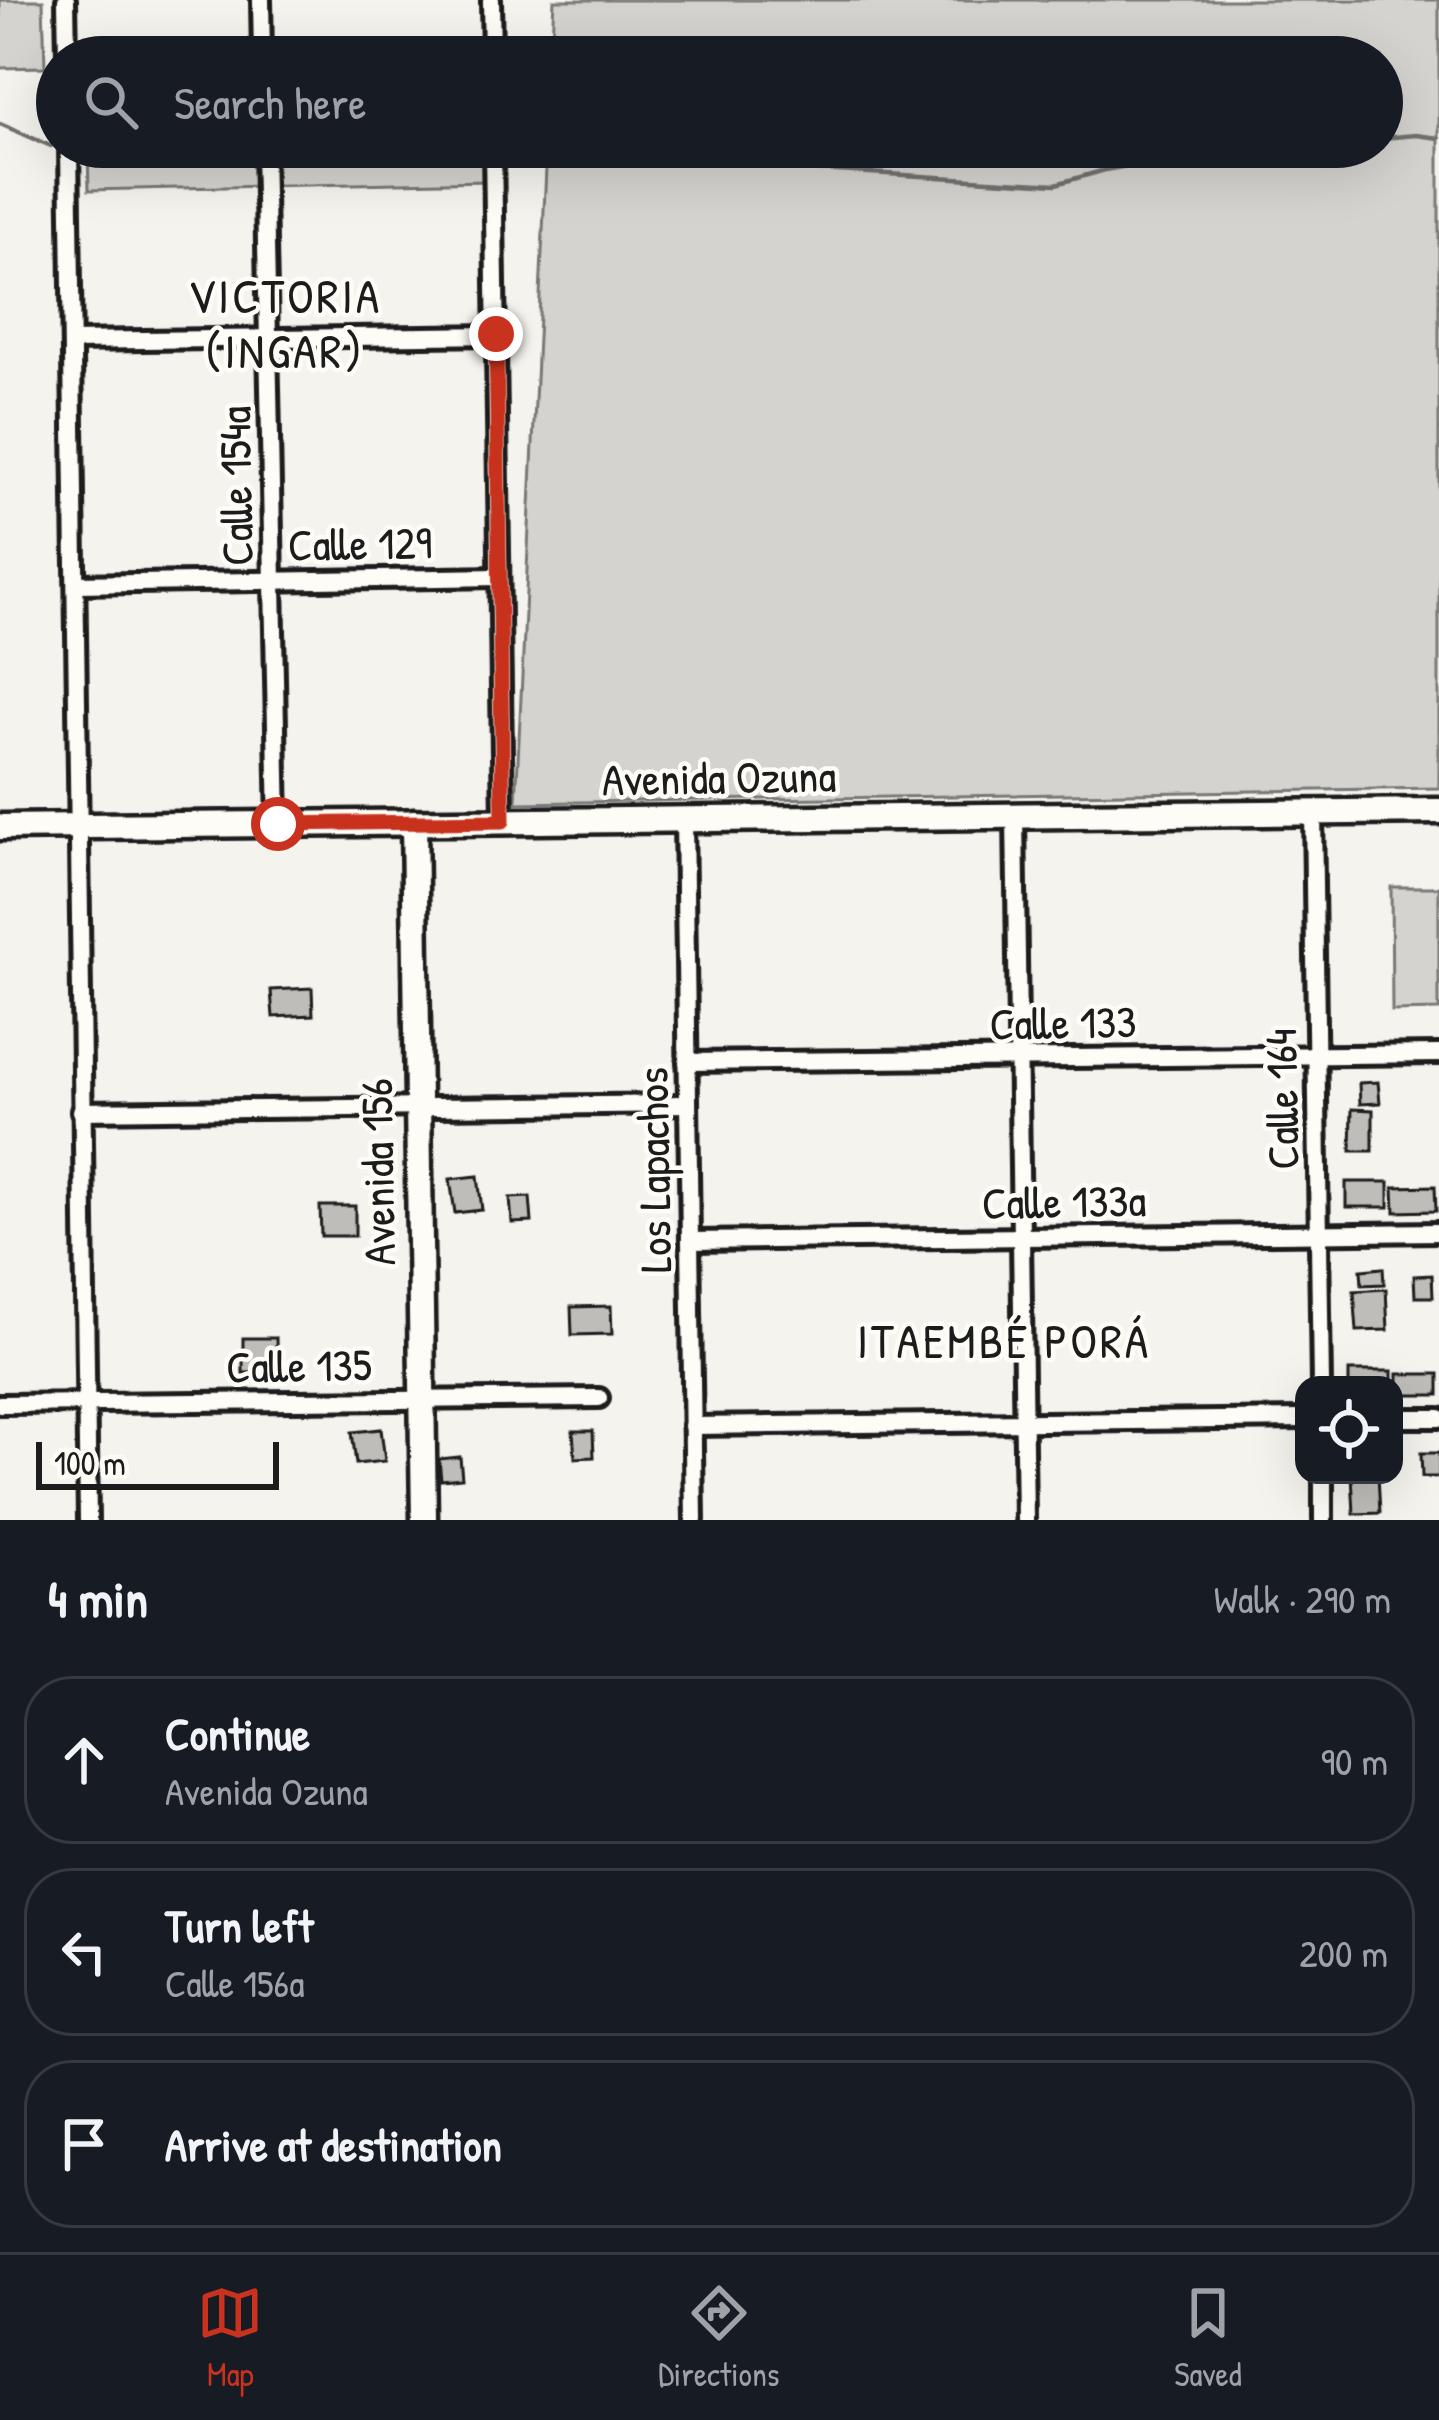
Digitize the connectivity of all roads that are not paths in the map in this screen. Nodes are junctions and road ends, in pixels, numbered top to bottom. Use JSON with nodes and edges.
{"nodes":[{"id":1,"x":66,"y":0,"type":"edge"},
{"id":2,"x":261,"y":0,"type":"edge"},
{"id":3,"x":491,"y":0,"type":"edge"},
{"id":4,"x":67,"y":36,"type":"edge"},
{"id":5,"x":262,"y":36,"type":"edge"},
{"id":6,"x":492,"y":36,"type":"edge"},
{"id":7,"x":69,"y":168,"type":"edge"},
{"id":8,"x":264,"y":168,"type":"edge"},
{"id":9,"x":493,"y":168,"type":"edge"},
{"id":10,"x":496,"y":334,"type":"junction"},
{"id":11,"x":268,"y":338,"type":"junction"},
{"id":12,"x":72,"y":341,"type":"junction"},
{"id":13,"x":500,"y":577,"type":"junction"},
{"id":14,"x":273,"y":581,"type":"junction"},
{"id":15,"x":77,"y":584,"type":"junction"},
{"id":16,"x":1439,"y":811,"type":"edge"},
{"id":17,"x":1313,"y":812,"type":"junction"},
{"id":18,"x":1015,"y":816,"type":"junction"},
{"id":19,"x":684,"y":820,"type":"junction"},
{"id":20,"x":503,"y":821,"type":"junction"},
{"id":21,"x":414,"y":822,"type":"junction"},
{"id":22,"x":278,"y":824,"type":"junction"},
{"id":23,"x":82,"y":826,"type":"junction"},
{"id":24,"x":0,"y":827,"type":"edge"},
{"id":25,"x":1439,"y":1054,"type":"edge"},
{"id":26,"x":1317,"y":1055,"type":"junction"},
{"id":27,"x":1018,"y":1058,"type":"junction"},
{"id":28,"x":687,"y":1062,"type":"junction"},
{"id":29,"x":688,"y":1104,"type":"junction"},
{"id":30,"x":418,"y":1107,"type":"junction"},
{"id":31,"x":81,"y":1111,"type":"junction"},
{"id":32,"x":1439,"y":1232,"type":"edge"},
{"id":33,"x":1319,"y":1234,"type":"junction"},
{"id":34,"x":1021,"y":1237,"type":"junction"},
{"id":35,"x":690,"y":1241,"type":"junction"},
{"id":36,"x":1322,"y":1376,"type":"edge"},
{"id":37,"x":598,"y":1398,"type":"dead end"},
{"id":38,"x":422,"y":1400,"type":"junction"},
{"id":39,"x":0,"y":1403,"type":"edge"},
{"id":40,"x":86,"y":1403,"type":"junction"},
{"id":41,"x":1403,"y":1418,"type":"edge"},
{"id":42,"x":1439,"y":1418,"type":"edge"},
{"id":43,"x":1295,"y":1419,"type":"edge"},
{"id":44,"x":1023,"y":1422,"type":"junction"},
{"id":45,"x":692,"y":1426,"type":"junction"},
{"id":46,"x":1323,"y":1484,"type":"edge"},
{"id":47,"x":88,"y":1520,"type":"edge"},
{"id":48,"x":424,"y":1520,"type":"edge"},
{"id":49,"x":694,"y":1520,"type":"edge"},
{"id":50,"x":1024,"y":1520,"type":"edge"},
{"id":51,"x":1323,"y":1520,"type":"edge"}],
"edges":[{"from":1,"to":4,"type":"street"},
{"from":2,"to":5,"type":"street"},
{"from":3,"to":6,"type":"street"},
{"from":7,"to":12,"type":"street"},
{"from":8,"to":11,"type":"street","name":"Calle 154a"},
{"from":9,"to":10,"type":"street"},
{"from":10,"to":11,"type":"street"},
{"from":10,"to":13,"type":"street"},
{"from":11,"to":12,"type":"street"},
{"from":11,"to":14,"type":"street","name":"Calle 154a"},
{"from":12,"to":15,"type":"street"},
{"from":13,"to":14,"type":"street","name":"Calle 129"},
{"from":13,"to":20,"type":"street"},
{"from":14,"to":15,"type":"street","name":"Calle 129"},
{"from":14,"to":22,"type":"street","name":"Calle 154a"},
{"from":15,"to":23,"type":"street"},
{"from":16,"to":17,"type":"main road","name":"Avenida Ozuna"},
{"from":17,"to":18,"type":"main road","name":"Avenida Ozuna"},
{"from":17,"to":26,"type":"street","name":"Calle 164"},
{"from":18,"to":19,"type":"main road","name":"Avenida Ozuna"},
{"from":18,"to":27,"type":"street"},
{"from":19,"to":20,"type":"main road","name":"Avenida Ozuna"},
{"from":19,"to":28,"type":"street","name":"Los Lapachos"},
{"from":20,"to":21,"type":"main road","name":"Avenida Ozuna"},
{"from":21,"to":22,"type":"main road","name":"Avenida Ozuna"},
{"from":21,"to":30,"type":"main road","name":"Avenida 156"},
{"from":22,"to":23,"type":"main road","name":"Avenida Ozuna"},
{"from":23,"to":24,"type":"main road","name":"Avenida Ozuna"},
{"from":23,"to":31,"type":"street"},
{"from":25,"to":26,"type":"street","name":"Calle 133"},
{"from":26,"to":27,"type":"street","name":"Calle 133"},
{"from":26,"to":33,"type":"street","name":"Calle 164"},
{"from":27,"to":28,"type":"street","name":"Calle 133"},
{"from":27,"to":34,"type":"street"},
{"from":28,"to":29,"type":"street","name":"Los Lapachos"},
{"from":29,"to":30,"type":"street"},
{"from":29,"to":35,"type":"street","name":"Los Lapachos"},
{"from":30,"to":31,"type":"street"},
{"from":30,"to":38,"type":"main road","name":"Avenida 156"},
{"from":31,"to":40,"type":"street"},
{"from":32,"to":33,"type":"street","name":"Calle 133a"},
{"from":33,"to":34,"type":"street","name":"Calle 133a"},
{"from":33,"to":36,"type":"street","name":"Calle 164"},
{"from":34,"to":35,"type":"street","name":"Calle 133a"},
{"from":34,"to":44,"type":"street"},
{"from":35,"to":45,"type":"street","name":"Los Lapachos"},
{"from":37,"to":38,"type":"street","name":"Calle 135"},
{"from":38,"to":40,"type":"street","name":"Calle 135"},
{"from":38,"to":48,"type":"main road","name":"Avenida 156"},
{"from":39,"to":40,"type":"street","name":"Calle 135"},
{"from":40,"to":47,"type":"street"},
{"from":41,"to":42,"type":"street"},
{"from":43,"to":44,"type":"street"},
{"from":44,"to":45,"type":"street"},
{"from":44,"to":50,"type":"street"},
{"from":45,"to":49,"type":"street","name":"Los Lapachos"},
{"from":46,"to":51,"type":"street"}]}
